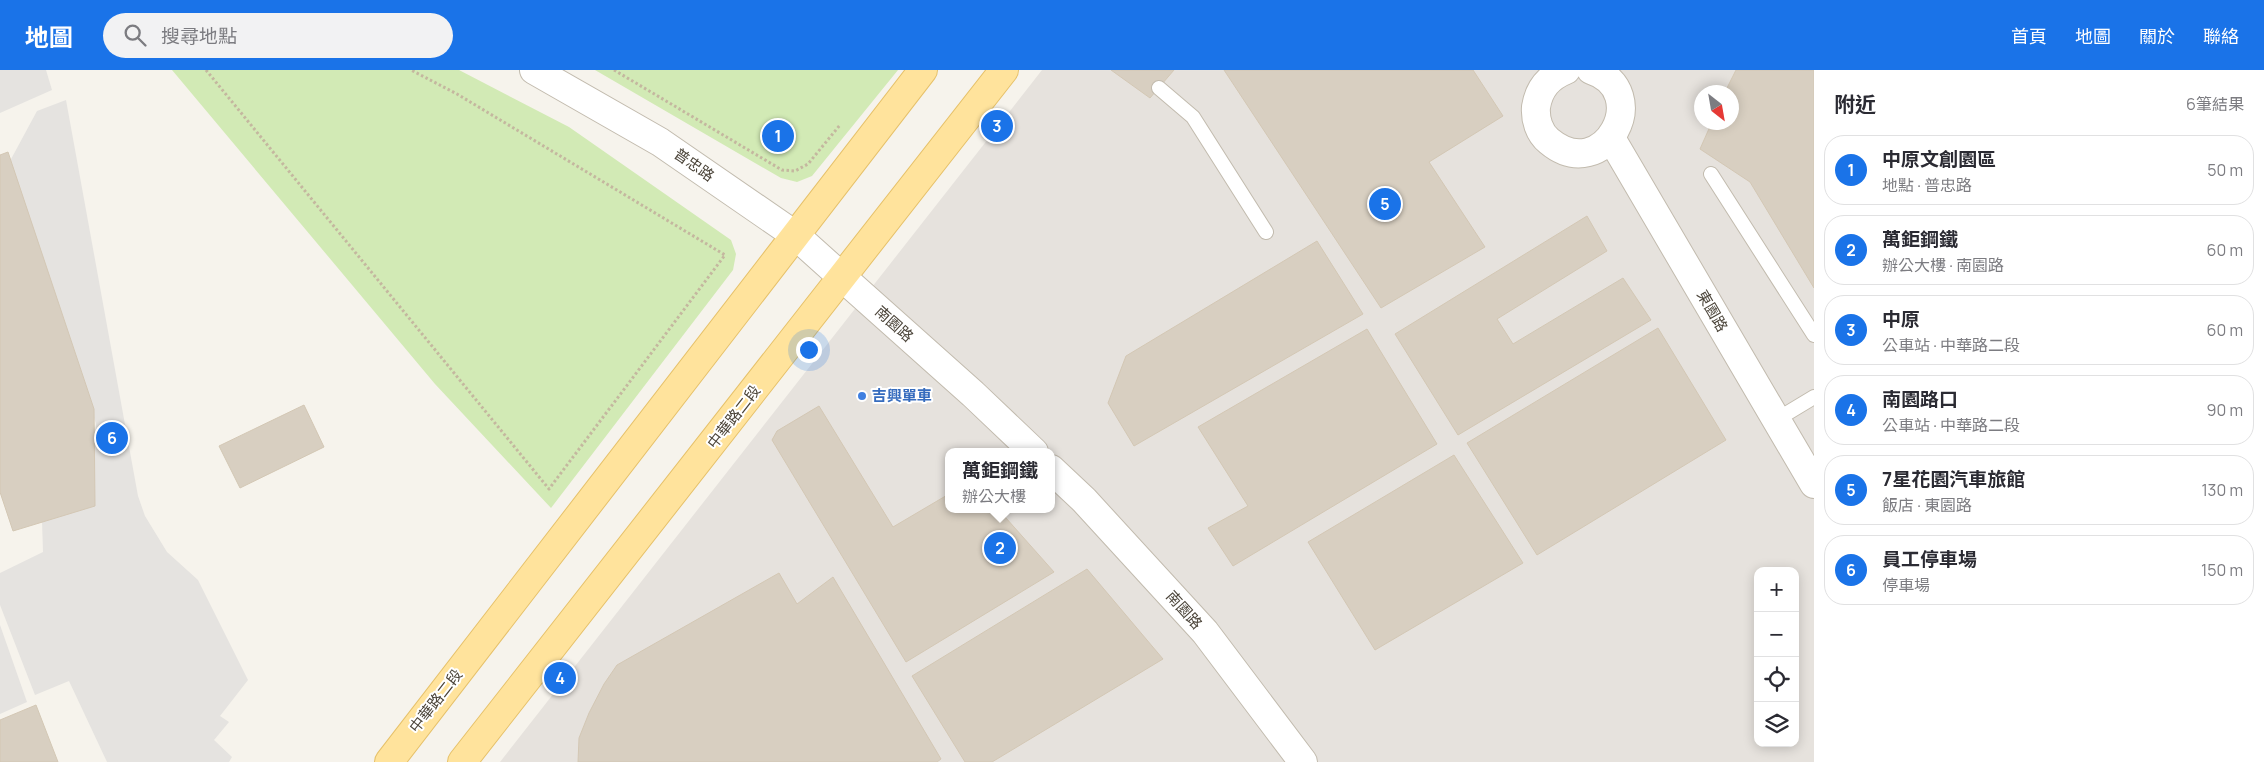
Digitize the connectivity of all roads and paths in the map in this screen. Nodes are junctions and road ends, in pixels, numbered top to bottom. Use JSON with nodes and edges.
{"nodes":[{"id":1,"x":206,"y":70,"type":"edge"},
{"id":2,"x":411,"y":70,"type":"edge"},
{"id":3,"x":534,"y":70,"type":"edge"},
{"id":4,"x":614,"y":70,"type":"edge"},
{"id":5,"x":923,"y":70,"type":"edge"},
{"id":6,"x":1004,"y":70,"type":"edge"},
{"id":7,"x":1566,"y":70,"type":"edge"},
{"id":8,"x":1591,"y":70,"type":"edge"},
{"id":9,"x":1158,"y":88,"type":"dead end"},
{"id":10,"x":844,"y":121,"type":"dead end"},
{"id":11,"x":1611,"y":138,"type":"junction"},
{"id":12,"x":1711,"y":174,"type":"dead end"},
{"id":13,"x":1266,"y":232,"type":"dead end"},
{"id":14,"x":795,"y":235,"type":"junction"},
{"id":15,"x":843,"y":278,"type":"junction"},
{"id":16,"x":1814,"y":335,"type":"edge"},
{"id":17,"x":1814,"y":397,"type":"edge"},
{"id":18,"x":1776,"y":420,"type":"junction"},
{"id":19,"x":1030,"y":448,"type":"edge"},
{"id":20,"x":1055,"y":473,"type":"edge"},
{"id":21,"x":1814,"y":484,"type":"edge"},
{"id":22,"x":389,"y":762,"type":"edge"},
{"id":23,"x":462,"y":762,"type":"edge"},
{"id":24,"x":1303,"y":762,"type":"edge"}],
"edges":[{"from":1,"to":2,"type":"path"},
{"from":3,"to":14,"type":"street","name":"普忠路"},
{"from":4,"to":10,"type":"path"},
{"from":5,"to":14,"type":"main road","name":"中華路二段"},
{"from":6,"to":15,"type":"main road","name":"中華路二段"},
{"from":7,"to":11,"type":"street"},
{"from":8,"to":11,"type":"street"},
{"from":9,"to":13,"type":"lane"},
{"from":11,"to":18,"type":"street","name":"東園路"},
{"from":12,"to":16,"type":"lane"},
{"from":14,"to":15,"type":"street","name":"普忠路"},
{"from":14,"to":22,"type":"main road","name":"中華路二段"},
{"from":15,"to":19,"type":"street","name":"南園路"},
{"from":15,"to":23,"type":"main road","name":"中華路二段"},
{"from":17,"to":18,"type":"lane"},
{"from":18,"to":21,"type":"street","name":"東園路"},
{"from":20,"to":24,"type":"street","name":"南園路"}]}
